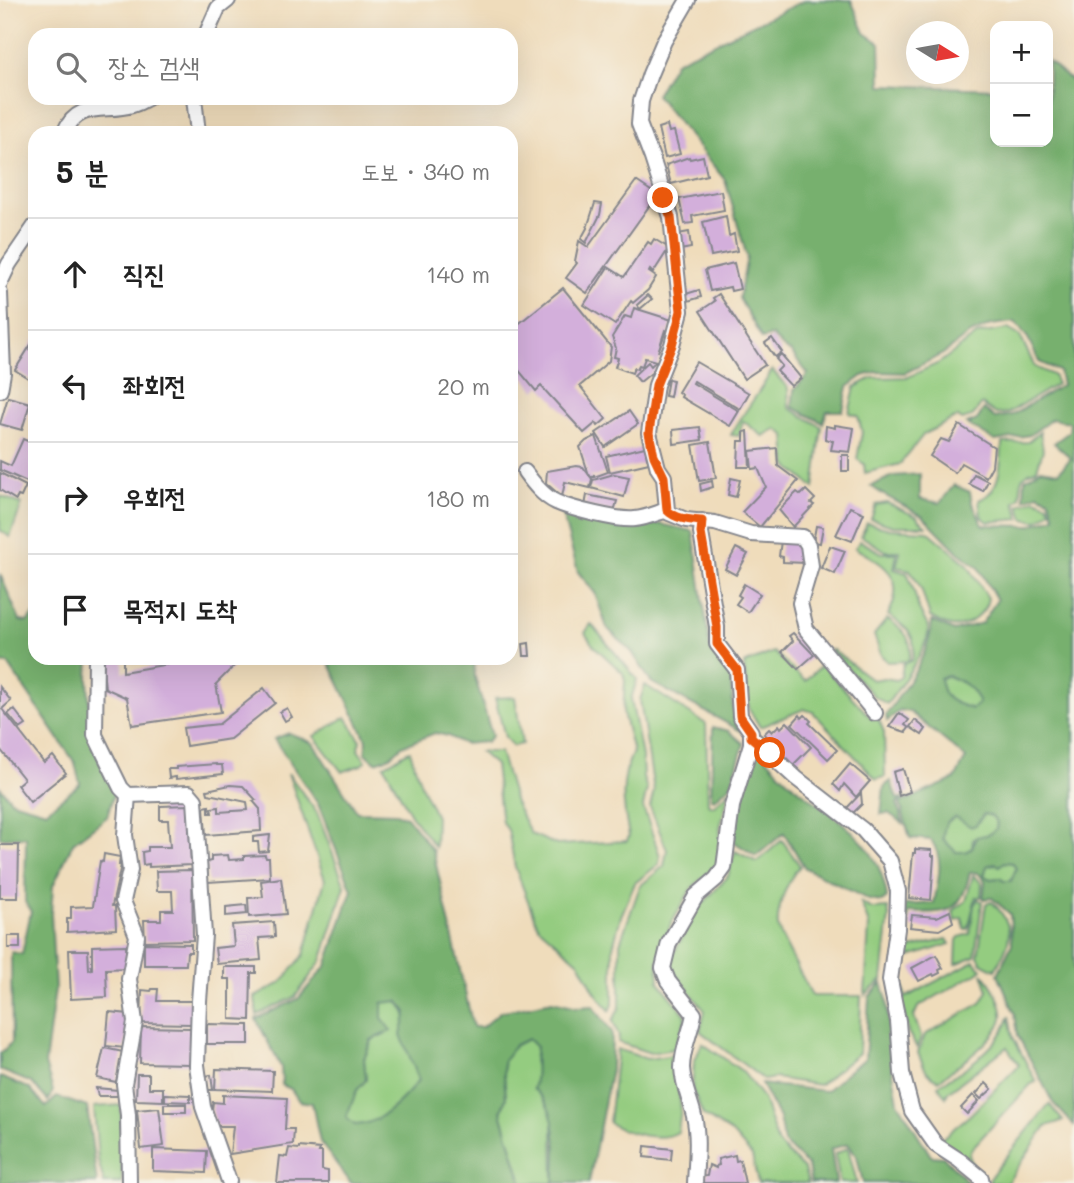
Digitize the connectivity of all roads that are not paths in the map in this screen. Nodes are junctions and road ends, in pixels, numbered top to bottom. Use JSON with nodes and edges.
{"nodes":[{"id":1,"x":228,"y":0,"type":"edge"},
{"id":2,"x":688,"y":0,"type":"edge"},
{"id":3,"x":209,"y":28,"type":"edge"},
{"id":4,"x":132,"y":105,"type":"edge"},
{"id":5,"x":195,"y":105,"type":"edge"},
{"id":6,"x":68,"y":126,"type":"edge"},
{"id":7,"x":197,"y":126,"type":"edge"},
{"id":8,"x":28,"y":236,"type":"edge"},
{"id":9,"x":0,"y":283,"type":"edge"},
{"id":10,"x":0,"y":293,"type":"edge"},
{"id":11,"x":0,"y":391,"type":"edge"},
{"id":12,"x":525,"y":472,"type":"dead end"},
{"id":13,"x":667,"y":510,"type":"junction"},
{"id":14,"x":702,"y":521,"type":"junction"},
{"id":15,"x":96,"y":665,"type":"edge"},
{"id":16,"x":875,"y":713,"type":"dead end"},
{"id":17,"x":751,"y":737,"type":"junction"},
{"id":18,"x":128,"y":795,"type":"junction"},
{"id":19,"x":229,"y":1181,"type":"dead end"},
{"id":20,"x":129,"y":1183,"type":"edge"},
{"id":21,"x":695,"y":1183,"type":"edge"},
{"id":22,"x":982,"y":1183,"type":"edge"}],
"edges":[{"from":1,"to":3,"type":"street"},
{"from":2,"to":13,"type":"street"},
{"from":4,"to":6,"type":"street"},
{"from":5,"to":7,"type":"street"},
{"from":8,"to":9,"type":"street"},
{"from":10,"to":11,"type":"street"},
{"from":12,"to":13,"type":"street"},
{"from":13,"to":14,"type":"street"},
{"from":14,"to":16,"type":"street"},
{"from":14,"to":17,"type":"street"},
{"from":15,"to":18,"type":"street"},
{"from":17,"to":21,"type":"street"},
{"from":17,"to":22,"type":"street"},
{"from":18,"to":19,"type":"street"},
{"from":18,"to":20,"type":"street"}]}
